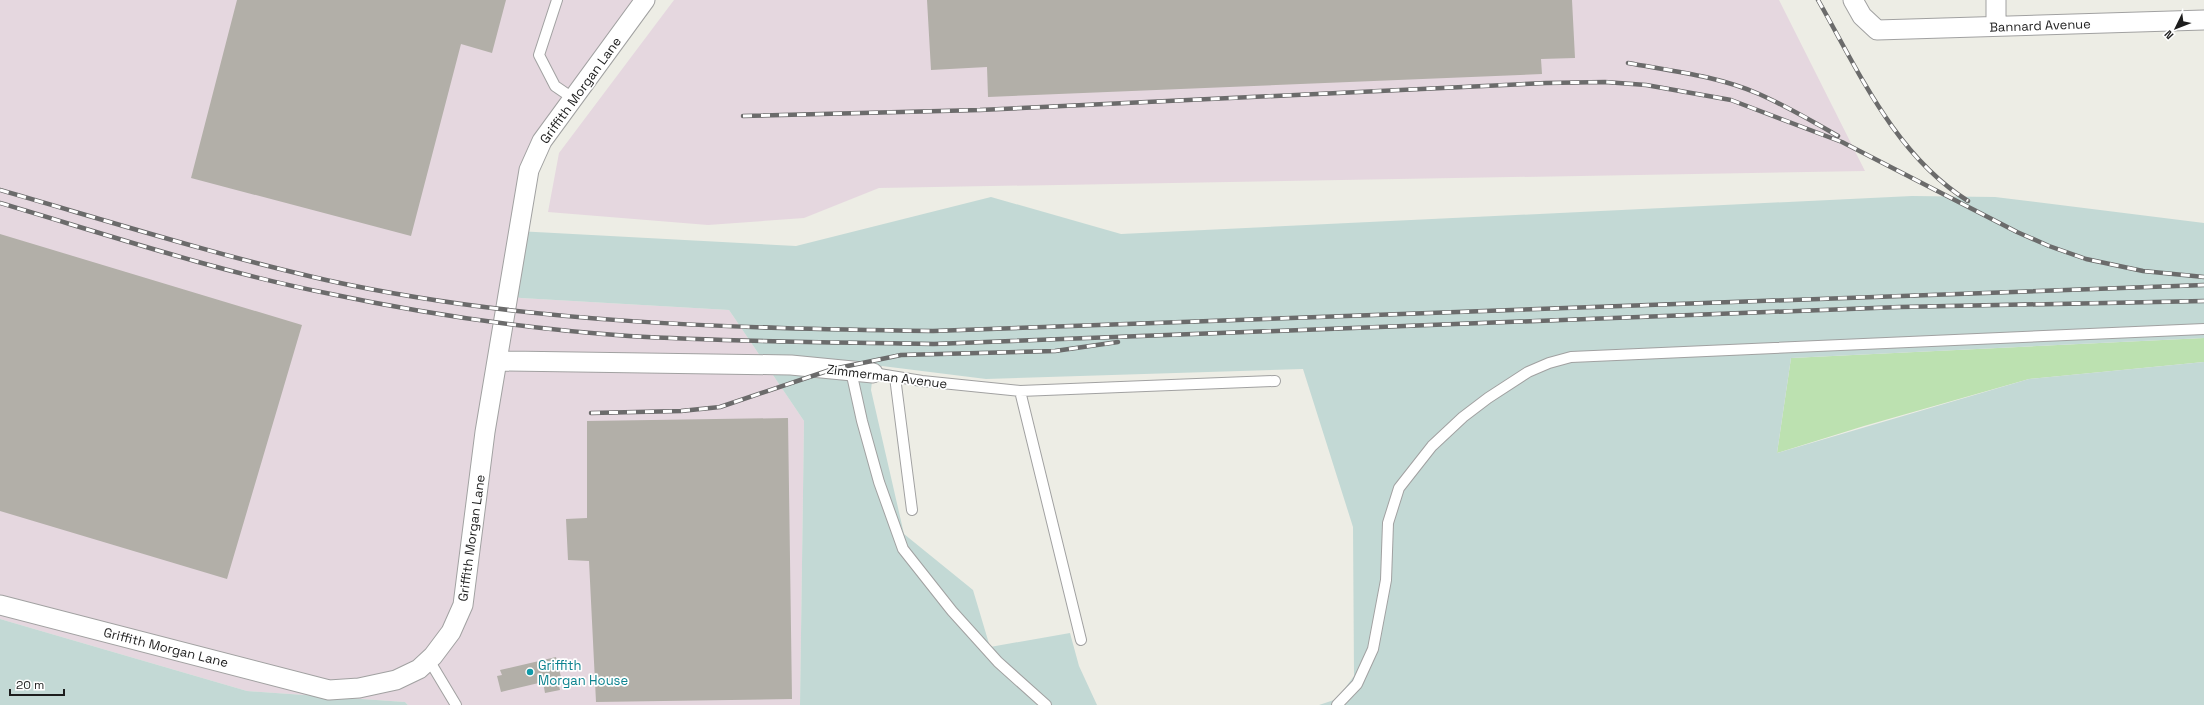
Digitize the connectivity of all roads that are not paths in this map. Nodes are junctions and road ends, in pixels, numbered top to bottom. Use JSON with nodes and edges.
{"nodes":[{"id":1,"x":556,"y":0,"type":"edge"},
{"id":2,"x":645,"y":0,"type":"edge"},
{"id":3,"x":1853,"y":0,"type":"edge"},
{"id":4,"x":1996,"y":0,"type":"edge"},
{"id":5,"x":2204,"y":20,"type":"edge"},
{"id":6,"x":1996,"y":26,"type":"junction"},
{"id":7,"x":574,"y":98,"type":"junction"},
{"id":8,"x":2204,"y":329,"type":"edge"},
{"id":9,"x":499,"y":361,"type":"junction"},
{"id":10,"x":851,"y":371,"type":"junction"},
{"id":11,"x":873,"y":374,"type":"joint"},
{"id":12,"x":895,"y":377,"type":"junction"},
{"id":13,"x":1275,"y":381,"type":"dead end"},
{"id":14,"x":1020,"y":391,"type":"junction"},
{"id":15,"x":912,"y":510,"type":"dead end"},
{"id":16,"x":0,"y":604,"type":"edge"},
{"id":17,"x":1081,"y":640,"type":"dead end"},
{"id":18,"x":429,"y":660,"type":"junction"},
{"id":19,"x":456,"y":705,"type":"edge"},
{"id":20,"x":1046,"y":705,"type":"edge"},
{"id":21,"x":1337,"y":705,"type":"edge"}],
"edges":[{"from":1,"to":7,"type":"lane"},
{"from":2,"to":7,"type":"street","name":"Griffith Morgan Lane"},
{"from":3,"to":6,"type":"street","name":"Bannard Avenue"},
{"from":4,"to":6,"type":"street"},
{"from":5,"to":6,"type":"street","name":"Bannard Avenue"},
{"from":7,"to":9,"type":"street","name":"Griffith Morgan Lane"},
{"from":8,"to":21,"type":"lane"},
{"from":9,"to":10,"type":"street","name":"Zimmerman Avenue"},
{"from":9,"to":18,"type":"street","name":"Griffith Morgan Lane"},
{"from":10,"to":11,"type":"street","name":"Zimmerman Avenue"},
{"from":10,"to":20,"type":"lane"},
{"from":11,"to":12,"type":"lane","name":"Zimmerman Avenue"},
{"from":12,"to":14,"type":"lane","name":"Zimmerman Avenue"},
{"from":12,"to":15,"type":"lane"},
{"from":13,"to":14,"type":"lane","name":"Zimmerman Avenue"},
{"from":14,"to":17,"type":"lane"},
{"from":16,"to":18,"type":"street","name":"Griffith Morgan Lane"},
{"from":18,"to":19,"type":"lane"}]}
